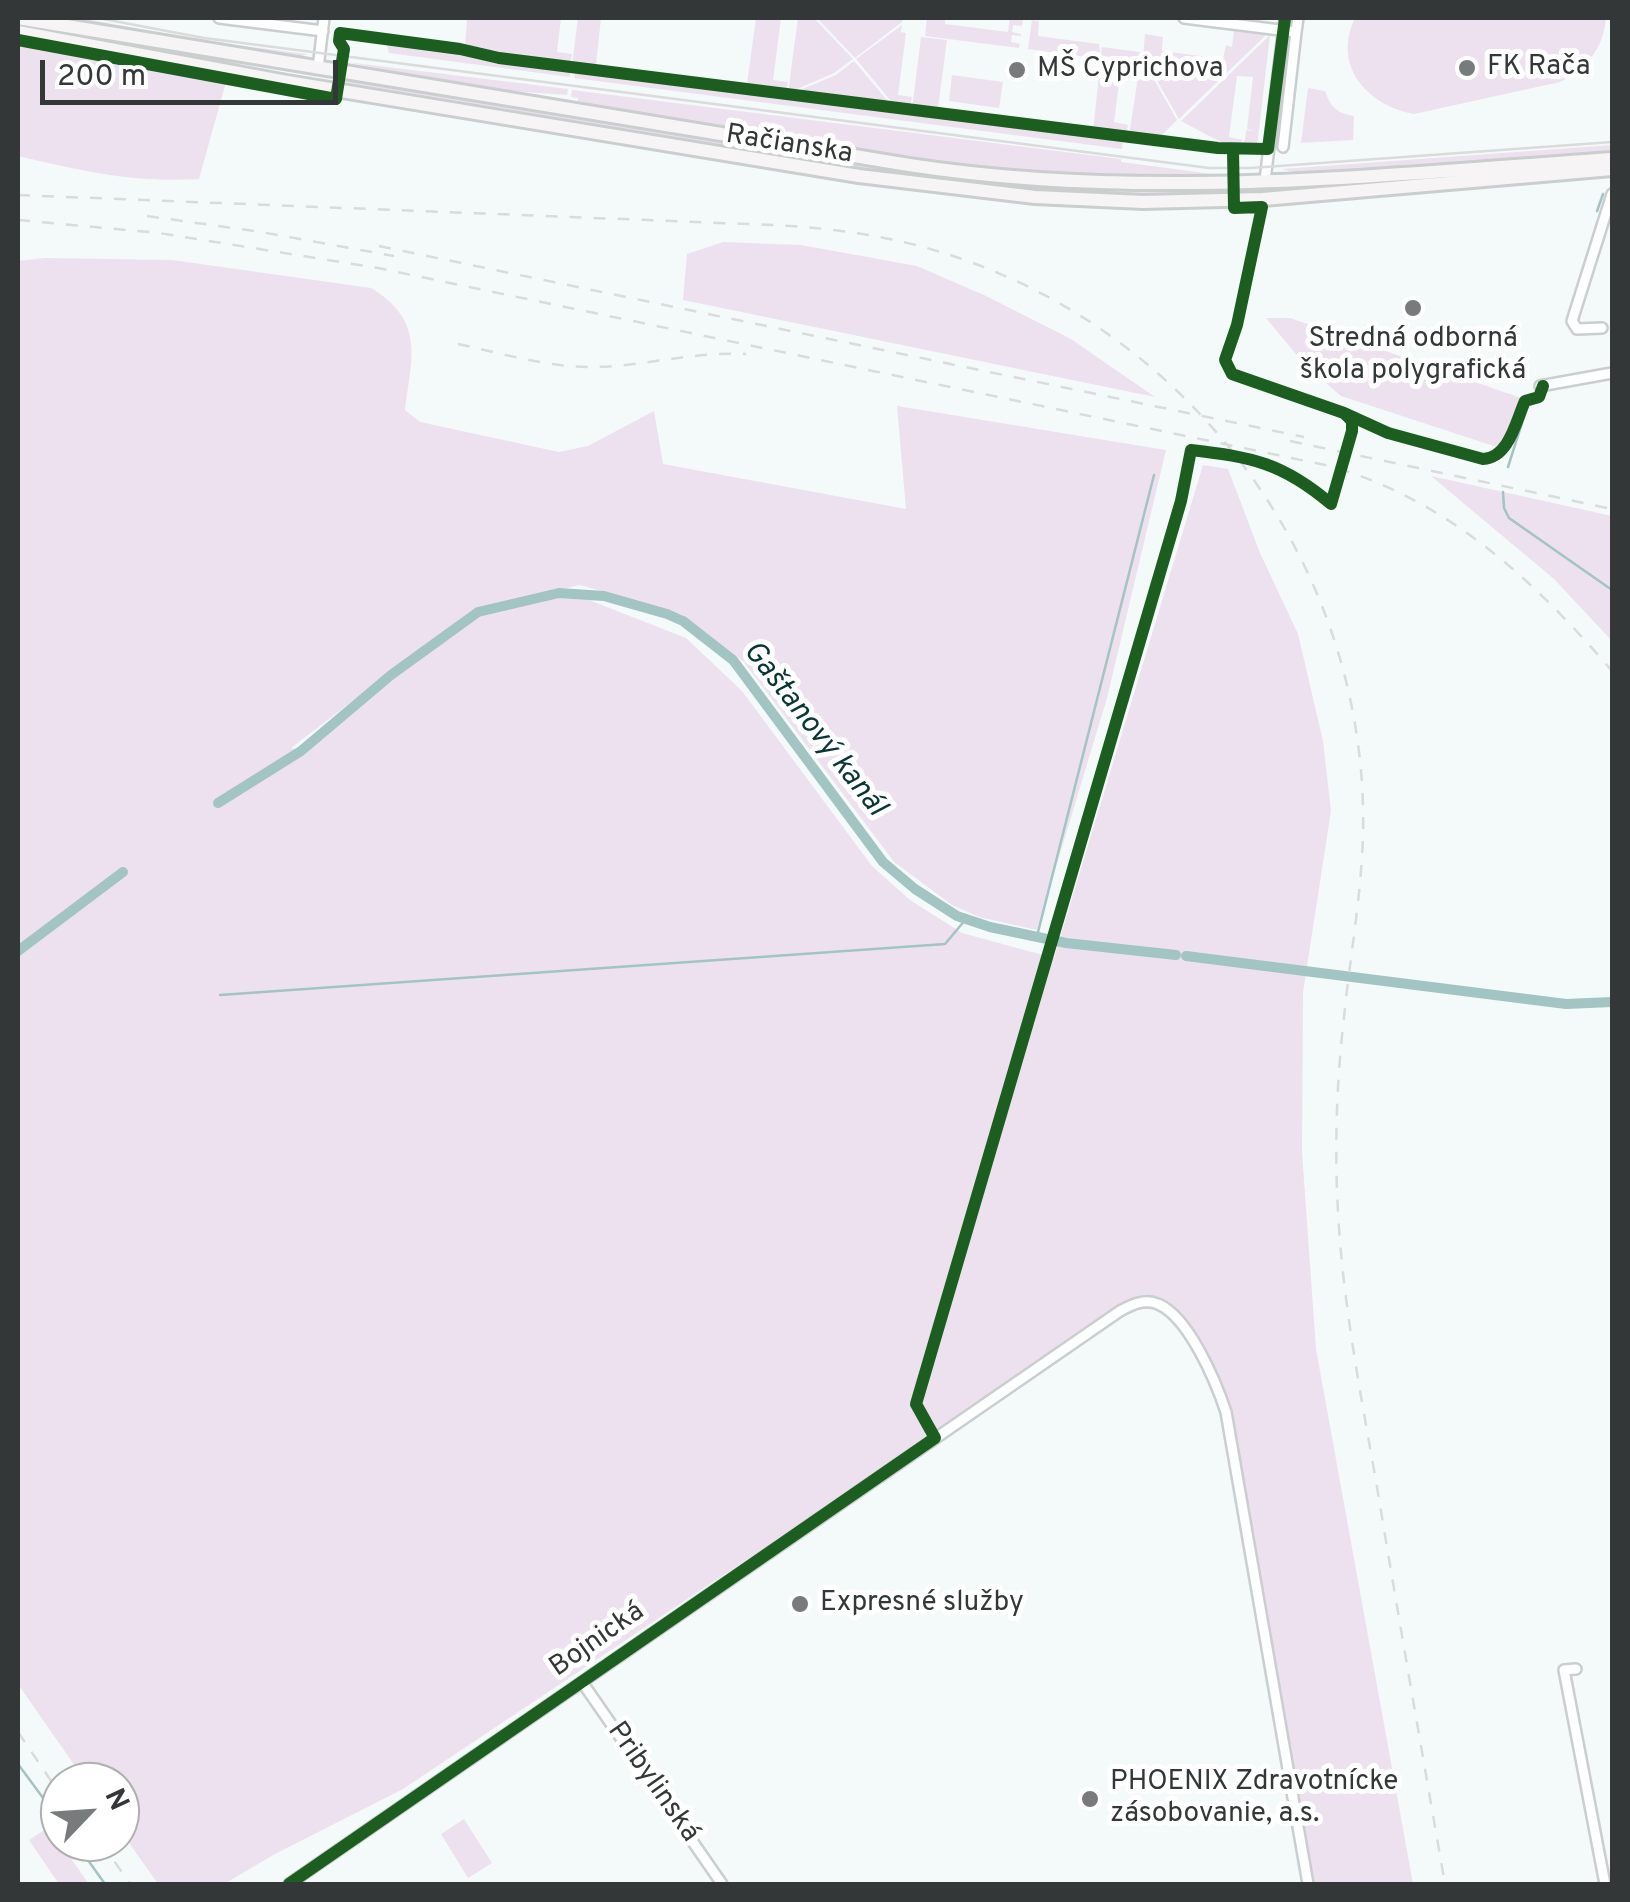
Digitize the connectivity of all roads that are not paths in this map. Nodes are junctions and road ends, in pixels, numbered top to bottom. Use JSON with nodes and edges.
{"nodes":[{"id":1,"x":18,"y":18,"type":"edge"},
{"id":2,"x":219,"y":18,"type":"edge"},
{"id":3,"x":324,"y":18,"type":"edge"},
{"id":4,"x":1184,"y":18,"type":"edge"},
{"id":5,"x":1285,"y":18,"type":"edge"},
{"id":6,"x":1298,"y":18,"type":"edge"},
{"id":7,"x":1284,"y":30,"type":"junction"},
{"id":8,"x":323,"y":31,"type":"junction"},
{"id":9,"x":18,"y":32,"type":"edge"},
{"id":10,"x":1296,"y":32,"type":"junction"},
{"id":11,"x":318,"y":68,"type":"junction"},
{"id":12,"x":287,"y":82,"type":"junction"},
{"id":13,"x":338,"y":90,"type":"junction"},
{"id":14,"x":1283,"y":147,"type":"dead end"},
{"id":15,"x":1612,"y":160,"type":"edge"},
{"id":16,"x":1612,"y":169,"type":"edge"},
{"id":17,"x":1264,"y":180,"type":"junction"},
{"id":18,"x":1612,"y":194,"type":"edge"},
{"id":19,"x":1263,"y":199,"type":"junction"},
{"id":20,"x":1602,"y":328,"type":"dead end"},
{"id":21,"x":1612,"y":372,"type":"edge"},
{"id":22,"x":1540,"y":386,"type":"dead end"},
{"id":23,"x":1576,"y":1669,"type":"dead end"},
{"id":24,"x":582,"y":1682,"type":"junction"},
{"id":25,"x":289,"y":1884,"type":"edge"},
{"id":26,"x":722,"y":1884,"type":"edge"},
{"id":27,"x":1308,"y":1884,"type":"edge"},
{"id":28,"x":1605,"y":1884,"type":"edge"}],
"edges":[{"from":1,"to":11,"type":"main road","name":"Račianska"},
{"from":2,"to":8,"type":"street"},
{"from":3,"to":8,"type":"street"},
{"from":4,"to":7,"type":"street"},
{"from":5,"to":7,"type":"street"},
{"from":6,"to":10,"type":"street"},
{"from":7,"to":10,"type":"street"},
{"from":7,"to":17,"type":"street"},
{"from":8,"to":11,"type":"street"},
{"from":9,"to":12,"type":"main road","name":"Račianska"},
{"from":10,"to":14,"type":"street"},
{"from":11,"to":12,"type":"main road"},
{"from":11,"to":13,"type":"main road"},
{"from":11,"to":17,"type":"main road","name":"Račianska"},
{"from":12,"to":13,"type":"main road","name":"Račianska"},
{"from":13,"to":19,"type":"main road","name":"Račianska"},
{"from":15,"to":17,"type":"main road","name":"Račianska"},
{"from":16,"to":19,"type":"main road","name":"Račianska"},
{"from":17,"to":19,"type":"main road"},
{"from":18,"to":20,"type":"street"},
{"from":21,"to":22,"type":"street"},
{"from":23,"to":28,"type":"street"},
{"from":24,"to":25,"type":"street","name":"Bojnická"},
{"from":24,"to":26,"type":"street","name":"Pribylinská"},
{"from":24,"to":27,"type":"street","name":"Bojnická"}]}
